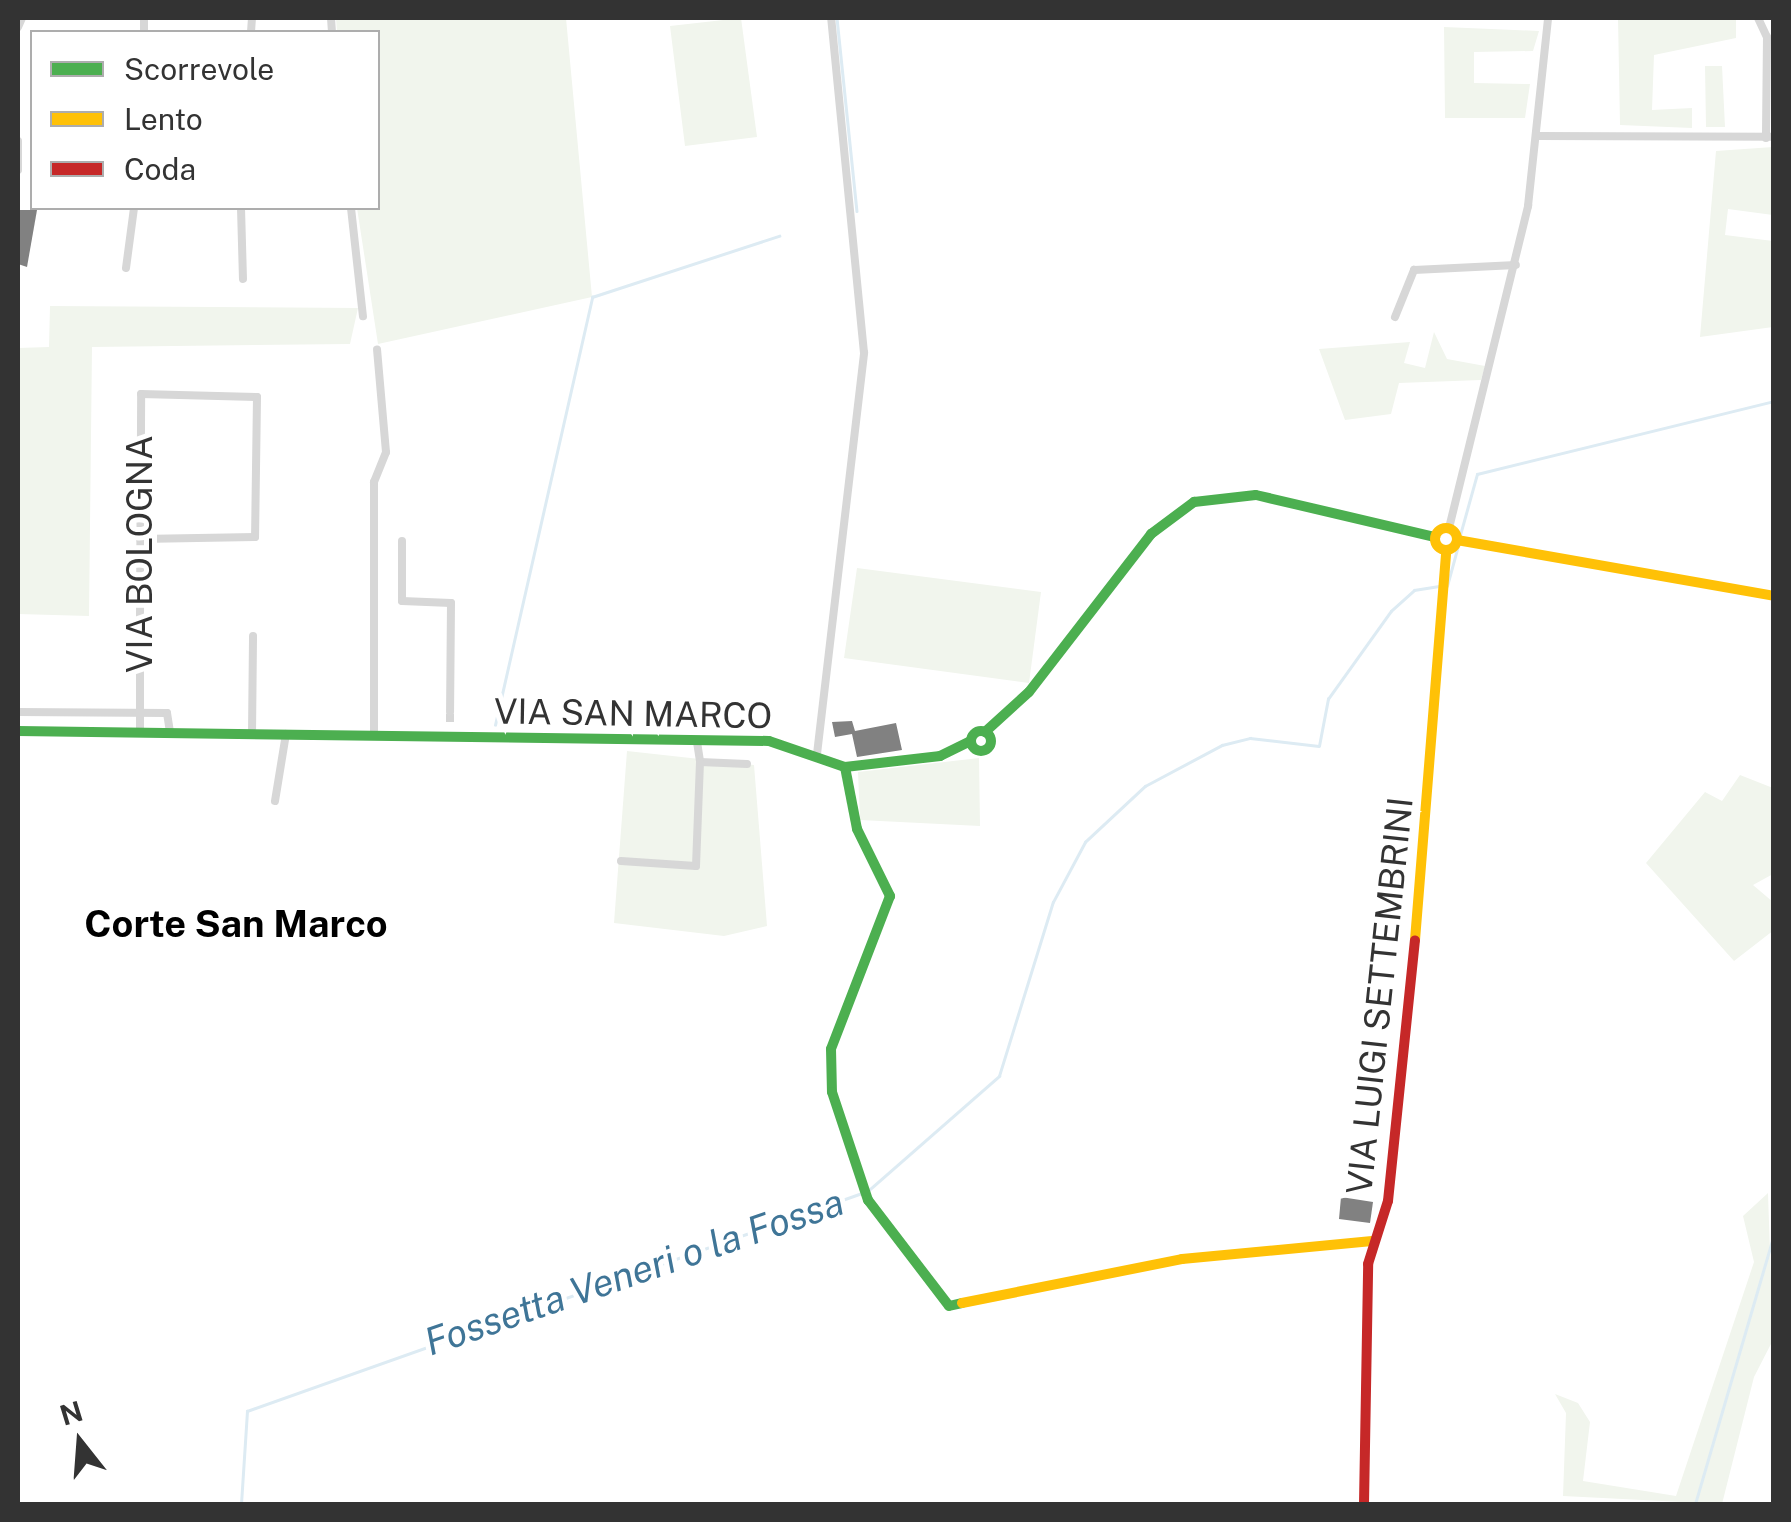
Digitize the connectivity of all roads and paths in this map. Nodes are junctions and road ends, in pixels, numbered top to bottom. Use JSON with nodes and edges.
{"nodes":[{"id":1,"x":22,"y":18,"type":"edge"},
{"id":2,"x":831,"y":18,"type":"edge"},
{"id":3,"x":1548,"y":18,"type":"edge"},
{"id":4,"x":1758,"y":18,"type":"edge"},
{"id":5,"x":18,"y":26,"type":"edge"},
{"id":6,"x":1538,"y":136,"type":"junction"},
{"id":7,"x":1770,"y":138,"type":"edge"},
{"id":8,"x":18,"y":140,"type":"edge"},
{"id":9,"x":18,"y":170,"type":"edge"},
{"id":10,"x":134,"y":210,"type":"edge"},
{"id":11,"x":241,"y":210,"type":"edge"},
{"id":12,"x":351,"y":210,"type":"edge"},
{"id":13,"x":1516,"y":264,"type":"junction"},
{"id":14,"x":126,"y":268,"type":"dead end"},
{"id":15,"x":244,"y":280,"type":"dead end"},
{"id":16,"x":362,"y":316,"type":"dead end"},
{"id":17,"x":1395,"y":317,"type":"dead end"},
{"id":18,"x":376,"y":349,"type":"dead end"},
{"id":19,"x":1448,"y":528,"type":"junction"},
{"id":20,"x":1435,"y":537,"type":"junction"},
{"id":21,"x":140,"y":539,"type":"junction"},
{"id":22,"x":1460,"y":540,"type":"junction"},
{"id":23,"x":402,"y":541,"type":"dead end"},
{"id":24,"x":1446,"y":551,"type":"junction"},
{"id":25,"x":1774,"y":596,"type":"edge"},
{"id":26,"x":253,"y":636,"type":"dead end"},
{"id":27,"x":18,"y":712,"type":"edge"},
{"id":28,"x":450,"y":712,"type":"tunnel mouth"},
{"id":29,"x":140,"y":713,"type":"junction"},
{"id":30,"x":450,"y":722,"type":"tunnel mouth"},
{"id":31,"x":18,"y":731,"type":"edge"},
{"id":32,"x":140,"y":732,"type":"junction"},
{"id":33,"x":170,"y":733,"type":"junction"},
{"id":34,"x":252,"y":734,"type":"junction"},
{"id":35,"x":286,"y":734,"type":"junction"},
{"id":36,"x":374,"y":736,"type":"junction"},
{"id":37,"x":988,"y":736,"type":"junction"},
{"id":38,"x":450,"y":738,"type":"junction"},
{"id":39,"x":697,"y":742,"type":"junction"},
{"id":40,"x":974,"y":746,"type":"junction"},
{"id":41,"x":817,"y":754,"type":"junction"},
{"id":42,"x":700,"y":762,"type":"junction"},
{"id":43,"x":747,"y":764,"type":"dead end"},
{"id":44,"x":846,"y":767,"type":"junction"},
{"id":45,"x":275,"y":801,"type":"dead end"},
{"id":46,"x":621,"y":861,"type":"dead end"},
{"id":47,"x":1372,"y":1241,"type":"junction"},
{"id":48,"x":1364,"y":1504,"type":"edge"}],
"edges":[{"from":1,"to":5,"type":"street"},
{"from":2,"to":41,"type":"street"},
{"from":3,"to":6,"type":"street"},
{"from":4,"to":7,"type":"street"},
{"from":6,"to":7,"type":"street"},
{"from":6,"to":13,"type":"street"},
{"from":8,"to":9,"type":"street"},
{"from":10,"to":14,"type":"street"},
{"from":11,"to":15,"type":"street"},
{"from":12,"to":16,"type":"street"},
{"from":13,"to":17,"type":"street"},
{"from":13,"to":19,"type":"street"},
{"from":18,"to":36,"type":"street"},
{"from":19,"to":20,"type":"street"},
{"from":19,"to":22,"type":"street"},
{"from":20,"to":24,"type":"street"},
{"from":20,"to":37,"type":"street"},
{"from":21,"to":21,"type":"street","name":"VIA BOLOGNA"},
{"from":21,"to":29,"type":"street","name":"VIA BOLOGNA"},
{"from":22,"to":24,"type":"street"},
{"from":22,"to":25,"type":"street"},
{"from":23,"to":28,"type":"street"},
{"from":24,"to":47,"type":"street","name":"VIA LUIGI SETTEMBRINI"},
{"from":26,"to":34,"type":"street"},
{"from":27,"to":29,"type":"street","name":"VIA BOLOGNA"},
{"from":29,"to":32,"type":"street","name":"VIA BOLOGNA"},
{"from":29,"to":33,"type":"street","name":"VIA BOLOGNA"},
{"from":30,"to":38,"type":"street"},
{"from":31,"to":32,"type":"street","name":"VIA SAN MARCO"},
{"from":32,"to":33,"type":"street","name":"VIA SAN MARCO"},
{"from":33,"to":34,"type":"street","name":"VIA SAN MARCO"},
{"from":34,"to":35,"type":"street","name":"VIA SAN MARCO"},
{"from":35,"to":36,"type":"street","name":"VIA SAN MARCO"},
{"from":35,"to":45,"type":"street"},
{"from":36,"to":38,"type":"street","name":"VIA SAN MARCO"},
{"from":37,"to":40,"type":"street"},
{"from":37,"to":40,"type":"street"},
{"from":38,"to":39,"type":"street","name":"VIA SAN MARCO"},
{"from":39,"to":41,"type":"street","name":"VIA SAN MARCO"},
{"from":39,"to":42,"type":"street"},
{"from":40,"to":44,"type":"street"},
{"from":41,"to":44,"type":"street","name":"VIA SAN MARCO"},
{"from":42,"to":43,"type":"street"},
{"from":42,"to":46,"type":"street"},
{"from":44,"to":47,"type":"street"},
{"from":47,"to":48,"type":"street","name":"VIA LUIGI SETTEMBRINI"}]}
